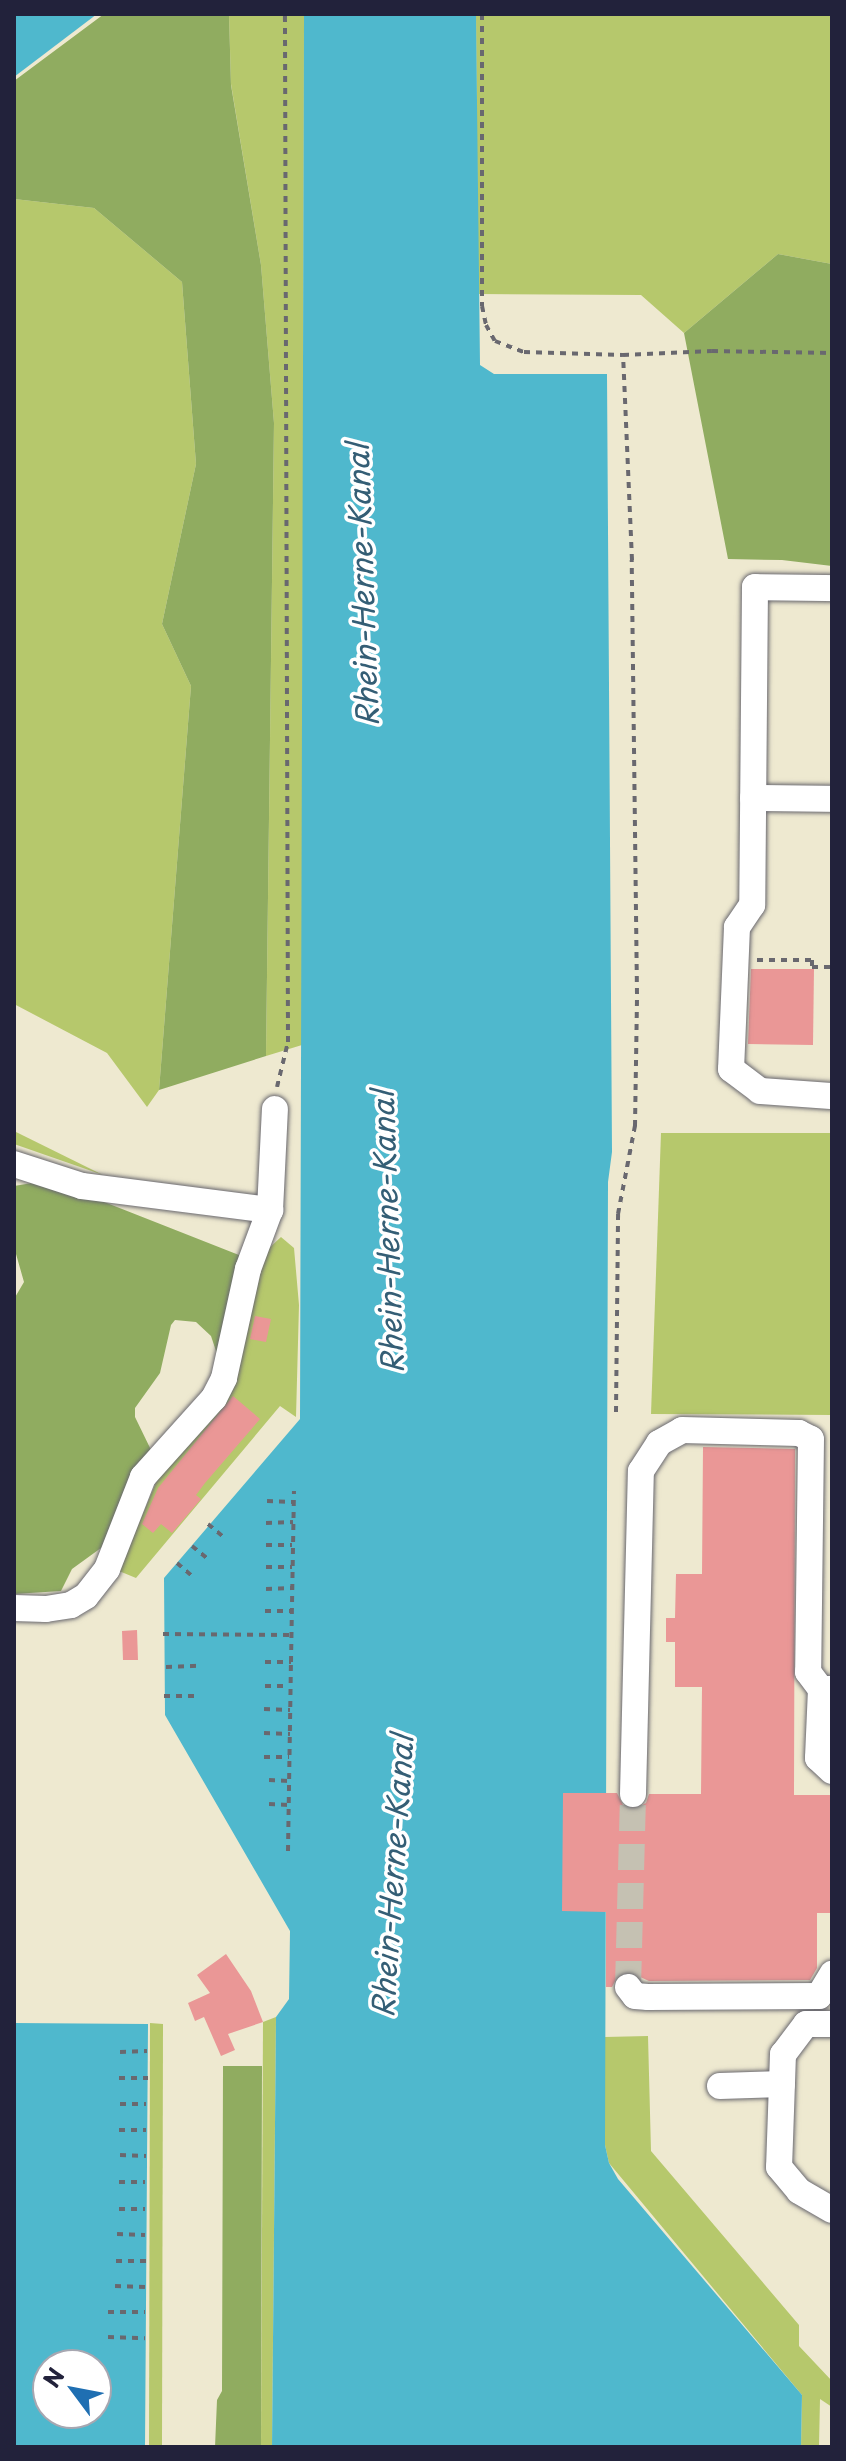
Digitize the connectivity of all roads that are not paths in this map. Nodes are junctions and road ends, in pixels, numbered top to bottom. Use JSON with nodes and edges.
{"nodes":[{"id":1,"x":832,"y":588,"type":"edge"},
{"id":2,"x":753,"y":798,"type":"junction"},
{"id":3,"x":832,"y":799,"type":"edge"},
{"id":4,"x":832,"y":1096,"type":"edge"},
{"id":5,"x":275,"y":1109,"type":"road end"},
{"id":6,"x":14,"y":1164,"type":"edge"},
{"id":7,"x":270,"y":1210,"type":"junction"},
{"id":8,"x":14,"y":1608,"type":"edge"},
{"id":9,"x":826,"y":1689,"type":"edge"},
{"id":10,"x":832,"y":1771,"type":"edge"},
{"id":11,"x":633,"y":1794,"type":"tunnel mouth"},
{"id":12,"x":832,"y":1974,"type":"edge"},
{"id":13,"x":628,"y":1987,"type":"dead end"},
{"id":14,"x":832,"y":2024,"type":"edge"},
{"id":15,"x":782,"y":2084,"type":"junction"},
{"id":16,"x":720,"y":2086,"type":"dead end"},
{"id":17,"x":832,"y":2210,"type":"edge"}],
"edges":[{"from":1,"to":2,"type":"lane"},
{"from":2,"to":3,"type":"lane"},
{"from":2,"to":4,"type":"lane"},
{"from":5,"to":7,"type":"lane"},
{"from":6,"to":7,"type":"lane"},
{"from":7,"to":8,"type":"lane"},
{"from":9,"to":10,"type":"lane"},
{"from":9,"to":11,"type":"lane"},
{"from":12,"to":13,"type":"lane"},
{"from":14,"to":15,"type":"lane"},
{"from":15,"to":16,"type":"lane"},
{"from":15,"to":17,"type":"lane"}]}
